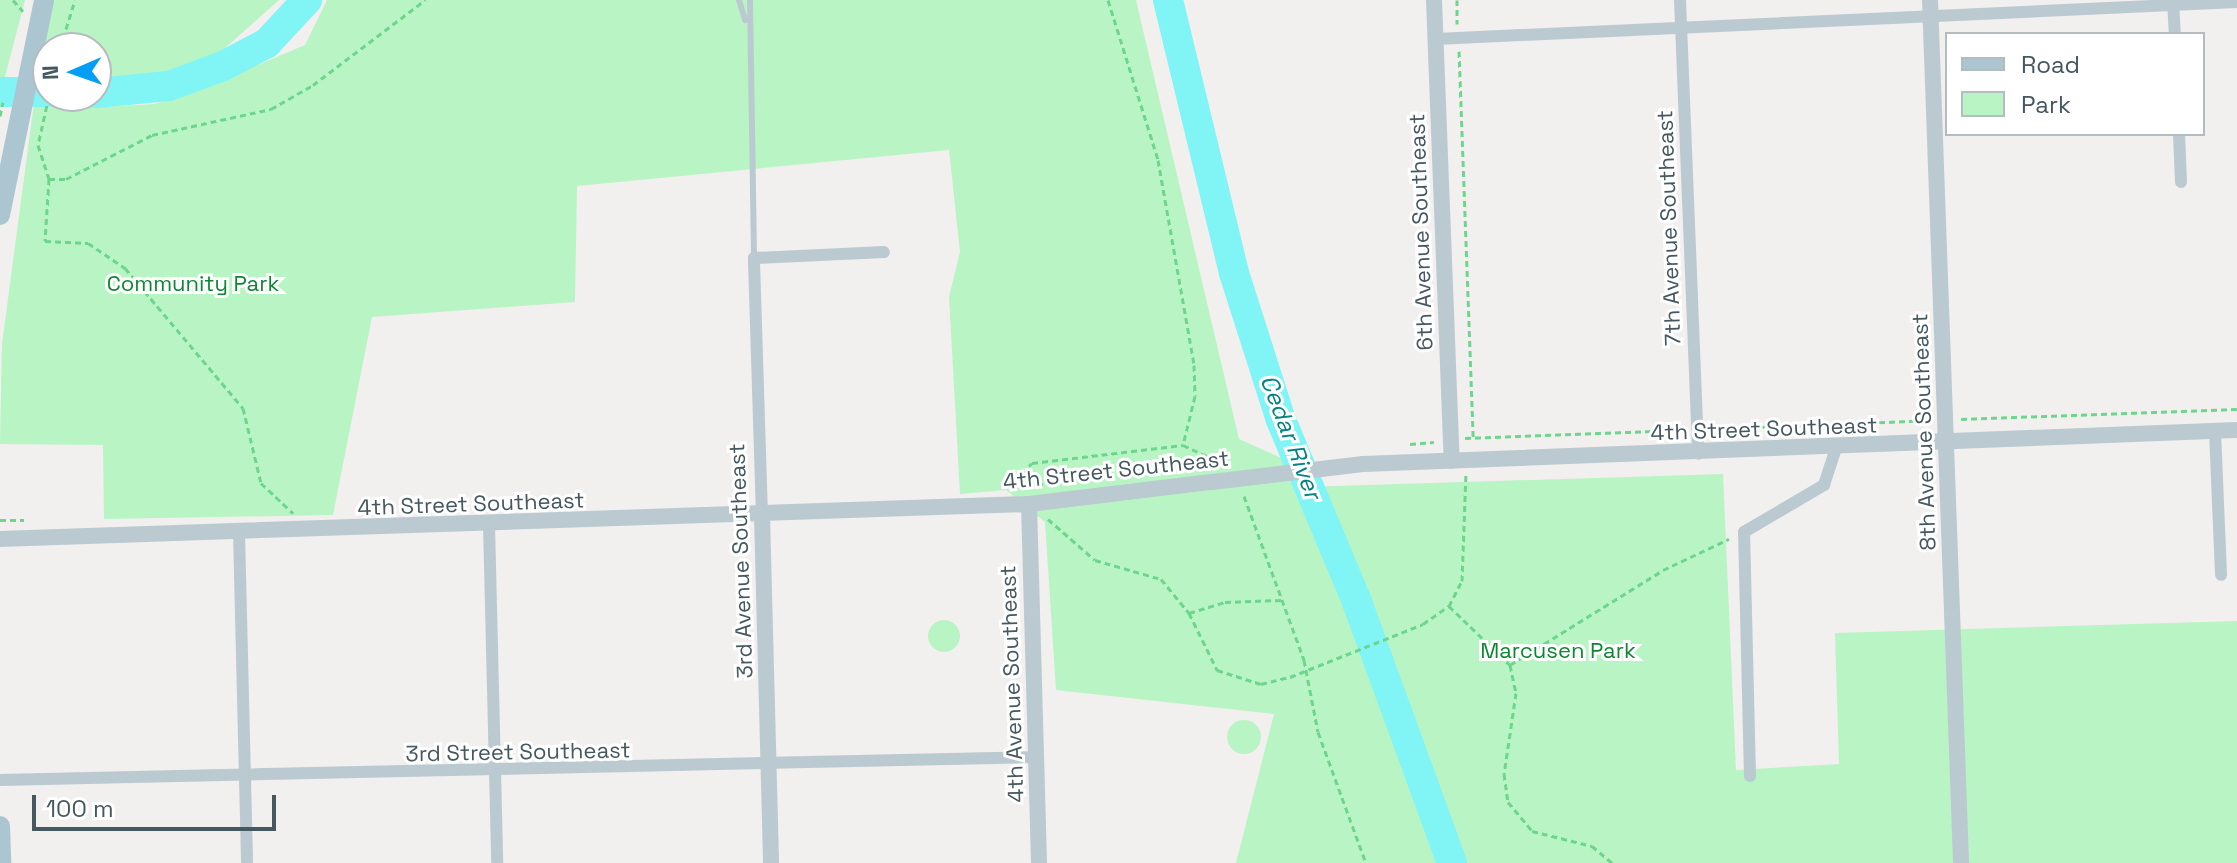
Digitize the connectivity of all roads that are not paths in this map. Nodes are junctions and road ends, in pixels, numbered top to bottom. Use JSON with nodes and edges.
{"nodes":[{"id":1,"x":44,"y":0,"type":"edge"},
{"id":2,"x":739,"y":0,"type":"edge"},
{"id":3,"x":750,"y":0,"type":"edge"},
{"id":4,"x":1434,"y":0,"type":"edge"},
{"id":5,"x":1680,"y":0,"type":"edge"},
{"id":6,"x":1930,"y":0,"type":"edge"},
{"id":7,"x":2174,"y":2,"type":"edge"},
{"id":8,"x":2237,"y":2,"type":"edge"},
{"id":9,"x":1931,"y":18,"type":"junction"},
{"id":10,"x":746,"y":24,"type":"junction"},
{"id":11,"x":1681,"y":28,"type":"junction"},
{"id":12,"x":2175,"y":32,"type":"edge"},
{"id":13,"x":1436,"y":39,"type":"junction"},
{"id":14,"x":2179,"y":136,"type":"edge"},
{"id":15,"x":2181,"y":182,"type":"dead end"},
{"id":16,"x":0,"y":215,"type":"edge"},
{"id":17,"x":884,"y":252,"type":"dead end"},
{"id":18,"x":754,"y":258,"type":"junction"},
{"id":19,"x":2237,"y":430,"type":"edge"},
{"id":20,"x":2215,"y":431,"type":"junction"},
{"id":21,"x":1947,"y":444,"type":"junction"},
{"id":22,"x":1836,"y":448,"type":"junction"},
{"id":23,"x":1698,"y":454,"type":"junction"},
{"id":24,"x":1461,"y":461,"type":"junction"},
{"id":25,"x":1029,"y":504,"type":"junction"},
{"id":26,"x":762,"y":516,"type":"junction"},
{"id":27,"x":489,"y":525,"type":"junction"},
{"id":28,"x":239,"y":533,"type":"junction"},
{"id":29,"x":0,"y":539,"type":"edge"},
{"id":30,"x":2221,"y":575,"type":"dead end"},
{"id":31,"x":1036,"y":757,"type":"junction"},
{"id":32,"x":769,"y":764,"type":"junction"},
{"id":33,"x":495,"y":772,"type":"junction"},
{"id":34,"x":245,"y":775,"type":"junction"},
{"id":35,"x":1750,"y":776,"type":"dead end"},
{"id":36,"x":0,"y":780,"type":"edge"},
{"id":37,"x":0,"y":826,"type":"edge"},
{"id":38,"x":1,"y":863,"type":"edge"},
{"id":39,"x":247,"y":863,"type":"edge"},
{"id":40,"x":497,"y":863,"type":"edge"},
{"id":41,"x":771,"y":863,"type":"edge"},
{"id":42,"x":1039,"y":863,"type":"edge"},
{"id":43,"x":1961,"y":863,"type":"edge"}],
"edges":[{"from":1,"to":16,"type":"main road"},
{"from":2,"to":10,"type":"lane"},
{"from":3,"to":10,"type":"lane"},
{"from":4,"to":13,"type":"street","name":"6th Avenue Southeast"},
{"from":5,"to":11,"type":"street","name":"7th Avenue Southeast"},
{"from":6,"to":9,"type":"street","name":"8th Avenue Southeast"},
{"from":7,"to":8,"type":"street"},
{"from":7,"to":9,"type":"street"},
{"from":7,"to":12,"type":"street"},
{"from":9,"to":11,"type":"street"},
{"from":9,"to":21,"type":"street","name":"8th Avenue Southeast"},
{"from":10,"to":18,"type":"lane"},
{"from":11,"to":13,"type":"street"},
{"from":11,"to":23,"type":"street","name":"7th Avenue Southeast"},
{"from":13,"to":24,"type":"street","name":"6th Avenue Southeast"},
{"from":14,"to":15,"type":"street"},
{"from":17,"to":18,"type":"street"},
{"from":18,"to":26,"type":"street","name":"3rd Avenue Southeast"},
{"from":19,"to":20,"type":"street","name":"4th Street Southeast"},
{"from":20,"to":21,"type":"street","name":"4th Street Southeast"},
{"from":20,"to":30,"type":"street"},
{"from":21,"to":22,"type":"street","name":"4th Street Southeast"},
{"from":21,"to":43,"type":"street","name":"8th Avenue Southeast"},
{"from":22,"to":23,"type":"street","name":"4th Street Southeast"},
{"from":22,"to":35,"type":"street"},
{"from":23,"to":24,"type":"street","name":"4th Street Southeast"},
{"from":24,"to":25,"type":"street","name":"4th Street Southeast","bridge":true},
{"from":25,"to":26,"type":"street","name":"4th Street Southeast"},
{"from":25,"to":31,"type":"street","name":"4th Avenue Southeast"},
{"from":26,"to":27,"type":"street","name":"4th Street Southeast"},
{"from":26,"to":32,"type":"street","name":"3rd Avenue Southeast"},
{"from":27,"to":28,"type":"street","name":"4th Street Southeast"},
{"from":27,"to":33,"type":"street"},
{"from":28,"to":29,"type":"street","name":"4th Street Southeast"},
{"from":28,"to":34,"type":"street"},
{"from":31,"to":32,"type":"street","name":"3rd Street Southeast"},
{"from":31,"to":42,"type":"street","name":"4th Avenue Southeast"},
{"from":32,"to":33,"type":"street","name":"3rd Street Southeast"},
{"from":32,"to":41,"type":"street","name":"3rd Avenue Southeast"},
{"from":33,"to":34,"type":"street","name":"3rd Street Southeast"},
{"from":33,"to":40,"type":"street"},
{"from":34,"to":36,"type":"street","name":"3rd Street Southeast"},
{"from":34,"to":39,"type":"street"},
{"from":37,"to":38,"type":"main road"}]}
